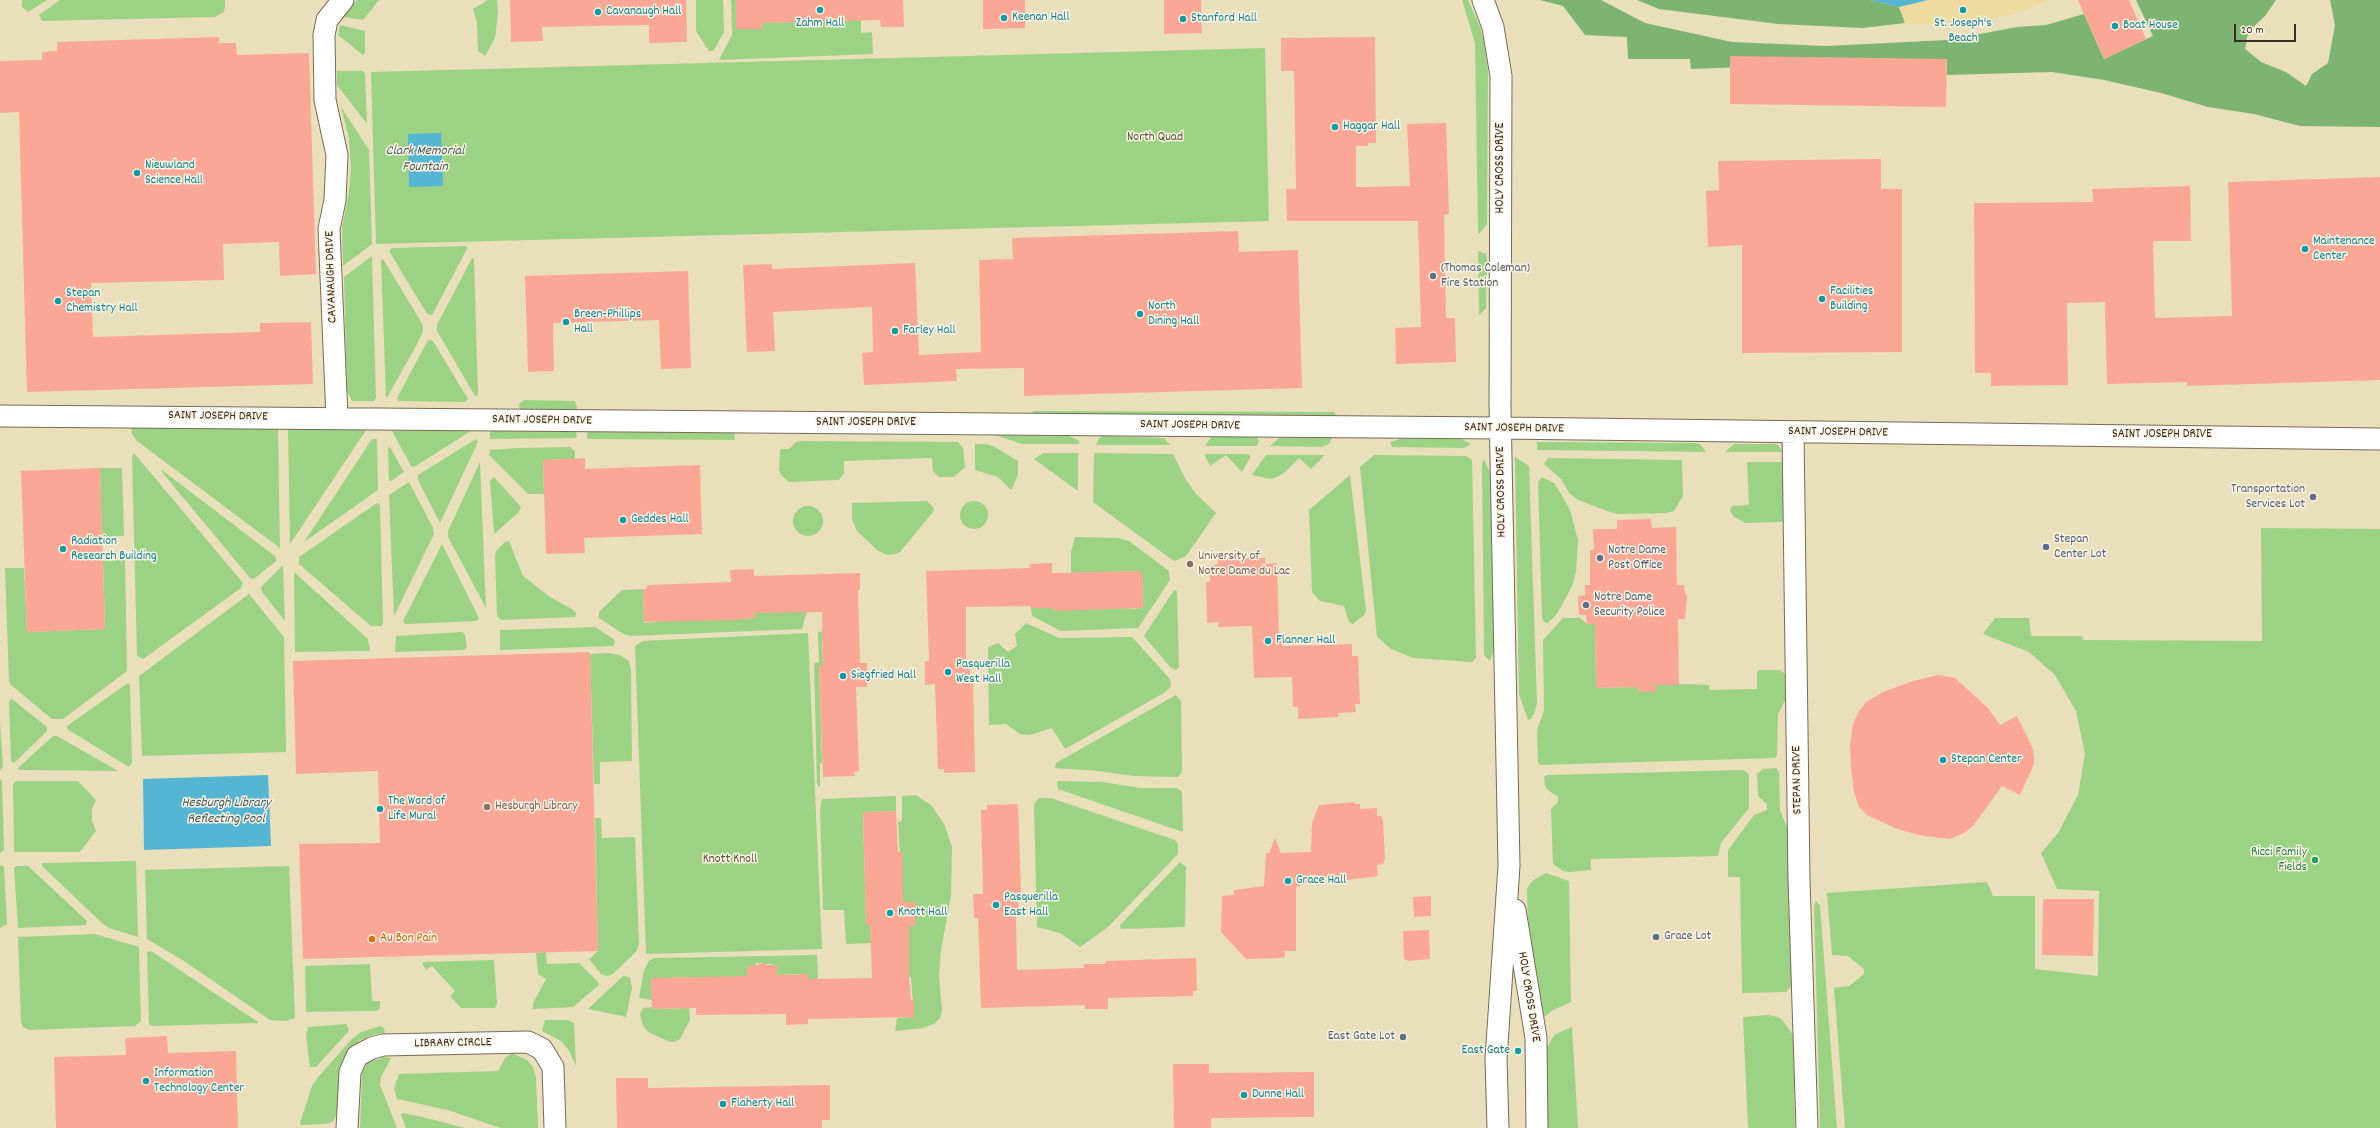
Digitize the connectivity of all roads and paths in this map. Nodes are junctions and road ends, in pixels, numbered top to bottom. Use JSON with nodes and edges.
{"nodes":[{"id":1,"x":342,"y":0,"type":"edge"},
{"id":2,"x":1483,"y":0,"type":"edge"},
{"id":3,"x":0,"y":416,"type":"edge"},
{"id":4,"x":337,"y":418,"type":"junction"},
{"id":5,"x":1501,"y":428,"type":"junction"},
{"id":6,"x":1793,"y":433,"type":"junction"},
{"id":7,"x":2380,"y":439,"type":"edge"},
{"id":8,"x":1509,"y":866,"type":"junction"},
{"id":9,"x":347,"y":1128,"type":"edge"},
{"id":10,"x":555,"y":1128,"type":"edge"},
{"id":11,"x":1498,"y":1128,"type":"edge"},
{"id":12,"x":1537,"y":1128,"type":"edge"},
{"id":13,"x":1807,"y":1128,"type":"edge"}],
"edges":[{"from":1,"to":4,"type":"street","name":"CAVANAUGH DRIVE"},
{"from":2,"to":5,"type":"street","name":"HOLY CROSS DRIVE"},
{"from":3,"to":4,"type":"street","name":"SAINT JOSEPH DRIVE"},
{"from":4,"to":5,"type":"street","name":"SAINT JOSEPH DRIVE"},
{"from":5,"to":6,"type":"street","name":"SAINT JOSEPH DRIVE"},
{"from":5,"to":8,"type":"street","name":"HOLY CROSS DRIVE"},
{"from":6,"to":7,"type":"street","name":"SAINT JOSEPH DRIVE"},
{"from":6,"to":13,"type":"street","name":"STEPAN DRIVE"},
{"from":8,"to":11,"type":"street","name":"HOLY CROSS DRIVE"},
{"from":8,"to":12,"type":"street","name":"HOLY CROSS DRIVE"},
{"from":9,"to":10,"type":"street","name":"LIBRARY CIRCLE"}]}
